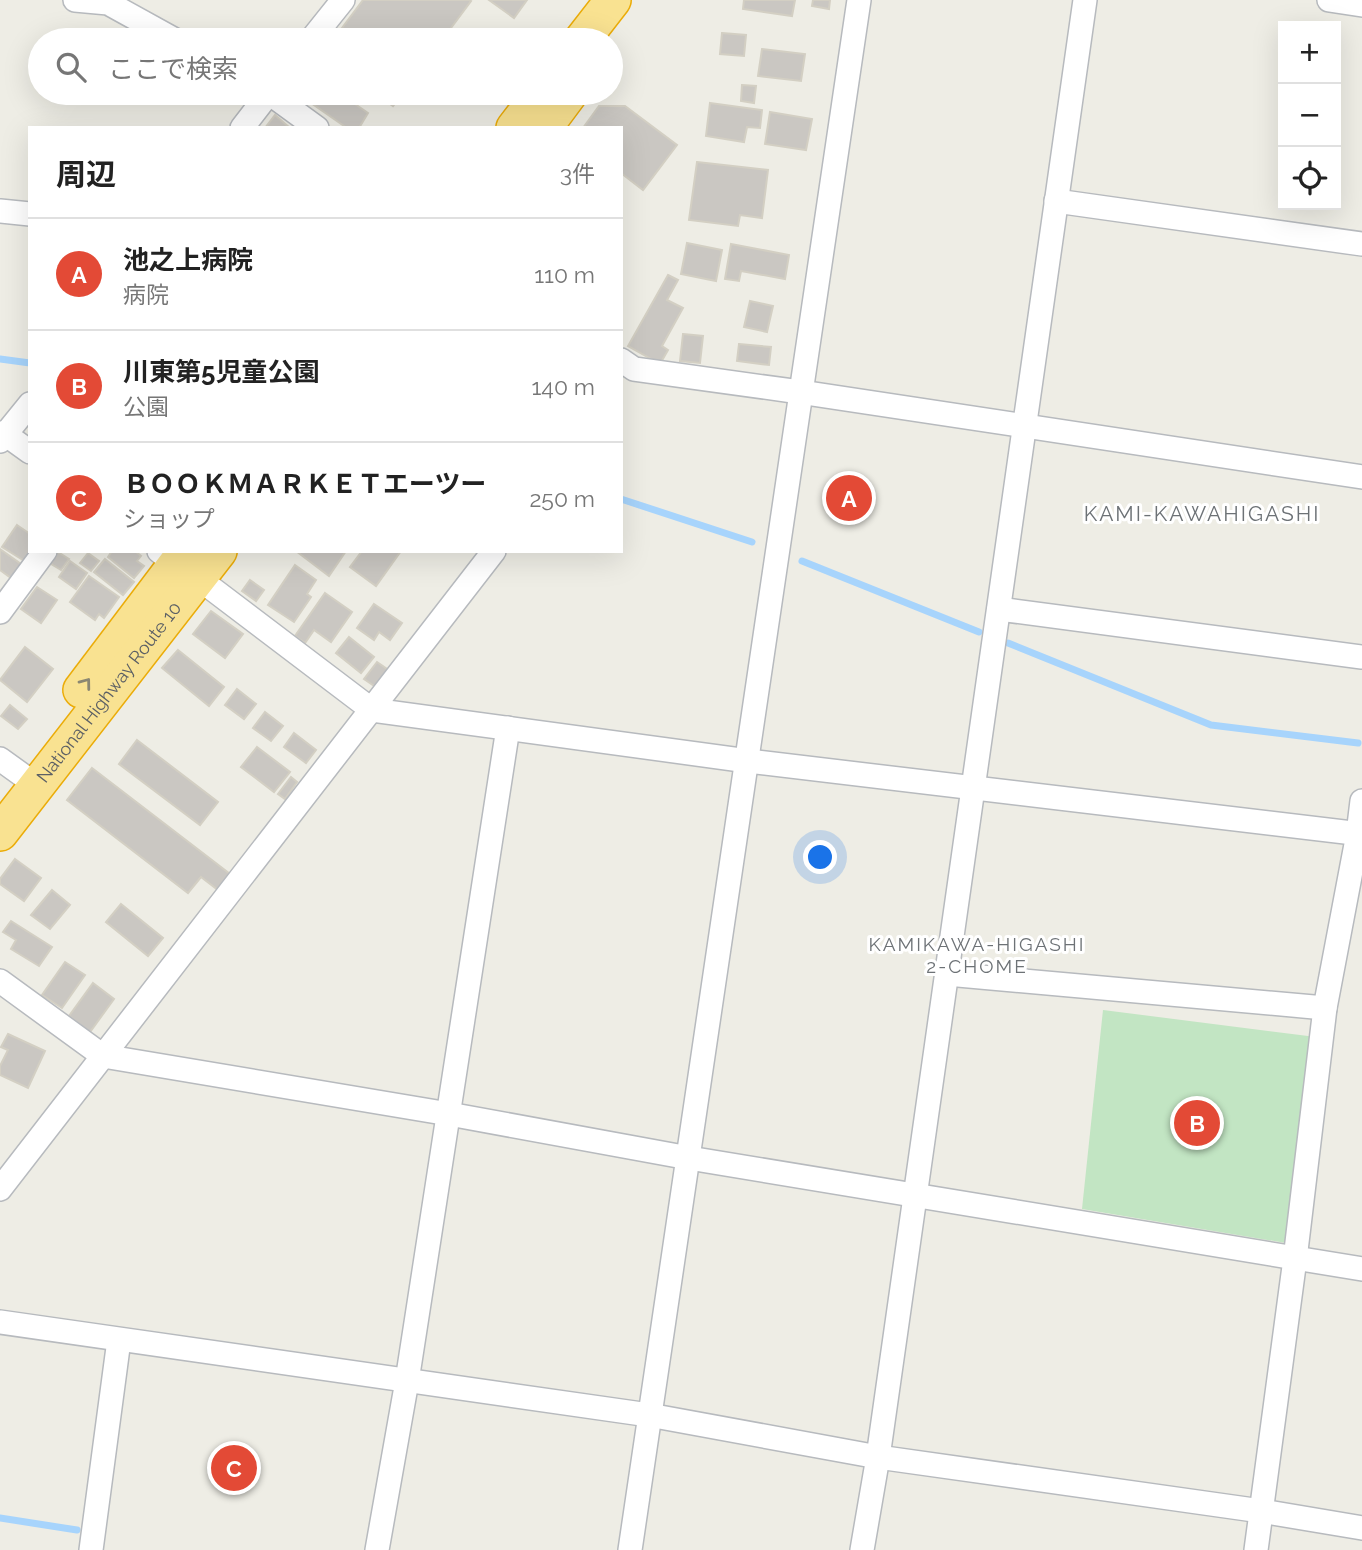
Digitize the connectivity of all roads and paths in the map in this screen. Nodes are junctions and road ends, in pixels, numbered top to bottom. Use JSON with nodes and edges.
{"nodes":[{"id":1,"x":75,"y":0,"type":"edge"},
{"id":2,"x":342,"y":0,"type":"edge"},
{"id":3,"x":613,"y":0,"type":"edge"},
{"id":4,"x":640,"y":0,"type":"edge"},
{"id":5,"x":859,"y":0,"type":"edge"},
{"id":6,"x":1085,"y":0,"type":"edge"},
{"id":7,"x":1329,"y":0,"type":"edge"},
{"id":8,"x":108,"y":1,"type":"edge"},
{"id":9,"x":1362,"y":5,"type":"edge"},
{"id":10,"x":154,"y":28,"type":"edge"},
{"id":11,"x":320,"y":28,"type":"edge"},
{"id":12,"x":591,"y":28,"type":"edge"},
{"id":13,"x":619,"y":28,"type":"edge"},
{"id":14,"x":260,"y":105,"type":"edge"},
{"id":15,"x":286,"y":105,"type":"edge"},
{"id":16,"x":532,"y":105,"type":"edge"},
{"id":17,"x":561,"y":105,"type":"edge"},
{"id":18,"x":244,"y":126,"type":"edge"},
{"id":19,"x":314,"y":126,"type":"edge"},
{"id":20,"x":516,"y":126,"type":"edge"},
{"id":21,"x":545,"y":126,"type":"edge"},
{"id":22,"x":1056,"y":201,"type":"junction"},
{"id":23,"x":0,"y":211,"type":"edge"},
{"id":24,"x":28,"y":215,"type":"edge"},
{"id":25,"x":1362,"y":244,"type":"edge"},
{"id":26,"x":625,"y":371,"type":"edge"},
{"id":27,"x":800,"y":393,"type":"junction"},
{"id":28,"x":28,"y":406,"type":"edge"},
{"id":29,"x":1023,"y":427,"type":"junction"},
{"id":30,"x":2,"y":436,"type":"edge"},
{"id":31,"x":28,"y":451,"type":"edge"},
{"id":32,"x":1362,"y":477,"type":"edge"},
{"id":33,"x":44,"y":553,"type":"edge"},
{"id":34,"x":211,"y":553,"type":"edge"},
{"id":35,"x":492,"y":553,"type":"edge"},
{"id":36,"x":179,"y":561,"type":"edge"},
{"id":37,"x":999,"y":609,"type":"junction"},
{"id":38,"x":0,"y":612,"type":"edge"},
{"id":39,"x":1362,"y":657,"type":"edge"},
{"id":40,"x":372,"y":710,"type":"junction"},
{"id":41,"x":508,"y":728,"type":"junction"},
{"id":42,"x":748,"y":761,"type":"junction"},
{"id":43,"x":13,"y":778,"type":"edge"},
{"id":44,"x":973,"y":788,"type":"junction"},
{"id":45,"x":1362,"y":801,"type":"edge"},
{"id":46,"x":0,"y":833,"type":"edge"},
{"id":47,"x":1360,"y":834,"type":"edge"},
{"id":48,"x":947,"y":974,"type":"junction"},
{"id":49,"x":0,"y":981,"type":"edge"},
{"id":50,"x":1325,"y":1008,"type":"junction"},
{"id":51,"x":103,"y":1056,"type":"junction"},
{"id":52,"x":449,"y":1114,"type":"junction"},
{"id":53,"x":689,"y":1158,"type":"junction"},
{"id":54,"x":0,"y":1189,"type":"edge"},
{"id":55,"x":915,"y":1194,"type":"junction"},
{"id":56,"x":1295,"y":1259,"type":"junction"},
{"id":57,"x":1362,"y":1269,"type":"edge"},
{"id":58,"x":0,"y":1322,"type":"edge"},
{"id":59,"x":119,"y":1340,"type":"junction"},
{"id":60,"x":407,"y":1381,"type":"junction"},
{"id":61,"x":649,"y":1415,"type":"junction"},
{"id":62,"x":878,"y":1457,"type":"junction"},
{"id":63,"x":1261,"y":1511,"type":"junction"},
{"id":64,"x":1362,"y":1528,"type":"edge"},
{"id":65,"x":91,"y":1550,"type":"edge"},
{"id":66,"x":377,"y":1550,"type":"edge"},
{"id":67,"x":630,"y":1550,"type":"edge"},
{"id":68,"x":862,"y":1550,"type":"edge"},
{"id":69,"x":1256,"y":1550,"type":"edge"}],
"edges":[{"from":1,"to":8,"type":"street"},
{"from":2,"to":11,"type":"street"},
{"from":3,"to":12,"type":"highway"},
{"from":4,"to":13,"type":"highway"},
{"from":5,"to":27,"type":"street"},
{"from":6,"to":22,"type":"street"},
{"from":7,"to":9,"type":"street"},
{"from":8,"to":10,"type":"street"},
{"from":14,"to":18,"type":"street"},
{"from":15,"to":19,"type":"street"},
{"from":16,"to":20,"type":"highway"},
{"from":17,"to":21,"type":"highway"},
{"from":22,"to":25,"type":"street"},
{"from":22,"to":29,"type":"street"},
{"from":23,"to":24,"type":"street"},
{"from":26,"to":27,"type":"street"},
{"from":27,"to":29,"type":"street"},
{"from":27,"to":42,"type":"street"},
{"from":28,"to":30,"type":"street"},
{"from":29,"to":32,"type":"street"},
{"from":29,"to":37,"type":"street"},
{"from":30,"to":31,"type":"street"},
{"from":33,"to":38,"type":"street"},
{"from":34,"to":36,"type":"highway","name":"National Highway Route 10"},
{"from":35,"to":40,"type":"street"},
{"from":36,"to":40,"type":"street"},
{"from":36,"to":43,"type":"highway","name":"National Highway Route 10"},
{"from":37,"to":39,"type":"street"},
{"from":37,"to":44,"type":"street"},
{"from":40,"to":41,"type":"street"},
{"from":40,"to":51,"type":"street"},
{"from":41,"to":42,"type":"street"},
{"from":41,"to":52,"type":"street"},
{"from":42,"to":44,"type":"street"},
{"from":42,"to":53,"type":"street"},
{"from":43,"to":46,"type":"highway","name":"National Highway Route 10"},
{"from":44,"to":47,"type":"street"},
{"from":44,"to":48,"type":"street"},
{"from":45,"to":47,"type":"street"},
{"from":47,"to":50,"type":"street"},
{"from":48,"to":50,"type":"street"},
{"from":48,"to":55,"type":"street"},
{"from":49,"to":51,"type":"street"},
{"from":50,"to":56,"type":"street"},
{"from":51,"to":52,"type":"street"},
{"from":51,"to":54,"type":"street"},
{"from":52,"to":53,"type":"street"},
{"from":52,"to":60,"type":"street"},
{"from":53,"to":55,"type":"street"},
{"from":53,"to":61,"type":"street"},
{"from":55,"to":56,"type":"street"},
{"from":55,"to":62,"type":"street"},
{"from":56,"to":57,"type":"street"},
{"from":56,"to":63,"type":"street"},
{"from":58,"to":59,"type":"street"},
{"from":59,"to":60,"type":"street"},
{"from":59,"to":65,"type":"street"},
{"from":60,"to":61,"type":"street"},
{"from":60,"to":66,"type":"street"},
{"from":61,"to":62,"type":"street"},
{"from":61,"to":67,"type":"street"},
{"from":62,"to":63,"type":"street"},
{"from":62,"to":68,"type":"street"},
{"from":63,"to":64,"type":"street"},
{"from":63,"to":69,"type":"street"}]}
